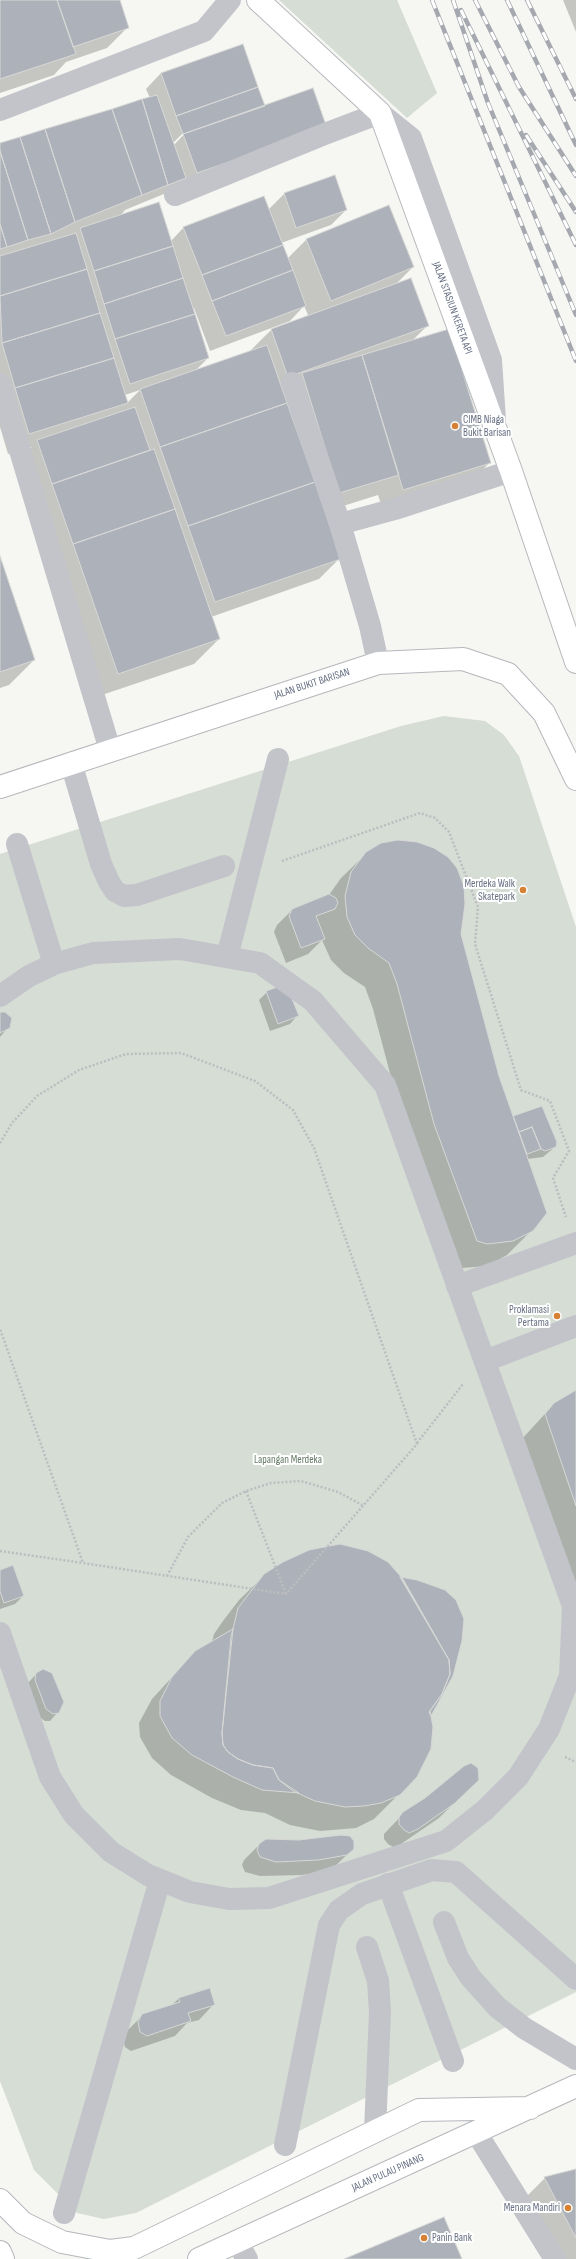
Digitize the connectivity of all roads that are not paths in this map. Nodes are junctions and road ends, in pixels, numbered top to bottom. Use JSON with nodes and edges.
{"nodes":[{"id":1,"x":230,"y":0,"type":"edge"},
{"id":2,"x":258,"y":0,"type":"edge"},
{"id":3,"x":0,"y":110,"type":"edge"},
{"id":4,"x":380,"y":113,"type":"junction"},
{"id":5,"x":175,"y":195,"type":"dead end"},
{"id":6,"x":292,"y":383,"type":"dead end"},
{"id":7,"x":0,"y":384,"type":"edge"},
{"id":8,"x":512,"y":471,"type":"junction"},
{"id":9,"x":340,"y":524,"type":"junction"},
{"id":10,"x":576,"y":662,"type":"edge"},
{"id":11,"x":378,"y":663,"type":"junction"},
{"id":12,"x":110,"y":750,"type":"junction"},
{"id":13,"x":278,"y":759,"type":"dead end"},
{"id":14,"x":71,"y":763,"type":"junction"},
{"id":15,"x":576,"y":779,"type":"edge"},
{"id":16,"x":0,"y":787,"type":"edge"},
{"id":17,"x":17,"y":844,"type":"dead end"},
{"id":18,"x":224,"y":866,"type":"dead end"},
{"id":19,"x":227,"y":957,"type":"junction"},
{"id":20,"x":54,"y":964,"type":"junction"},
{"id":21,"x":0,"y":996,"type":"edge"},
{"id":22,"x":576,"y":1243,"type":"edge"},
{"id":23,"x":457,"y":1286,"type":"junction"},
{"id":24,"x":576,"y":1326,"type":"edge"},
{"id":25,"x":484,"y":1360,"type":"junction"},
{"id":26,"x":0,"y":1633,"type":"edge"},
{"id":27,"x":160,"y":1880,"type":"junction"},
{"id":28,"x":388,"y":1884,"type":"junction"},
{"id":29,"x":444,"y":1922,"type":"dead end"},
{"id":30,"x":367,"y":1947,"type":"dead end"},
{"id":31,"x":576,"y":1979,"type":"edge"},
{"id":32,"x":576,"y":2059,"type":"edge"},
{"id":33,"x":453,"y":2061,"type":"dead end"},
{"id":34,"x":576,"y":2086,"type":"edge"},
{"id":35,"x":530,"y":2108,"type":"junction"},
{"id":36,"x":375,"y":2131,"type":"junction"},
{"id":37,"x":476,"y":2132,"type":"junction"},
{"id":38,"x":285,"y":2145,"type":"dead end"},
{"id":39,"x":0,"y":2200,"type":"edge"},
{"id":40,"x":64,"y":2213,"type":"dead end"},
{"id":41,"x":242,"y":2250,"type":"edge"},
{"id":42,"x":0,"y":2252,"type":"edge"},
{"id":43,"x":3,"y":2259,"type":"edge"},
{"id":44,"x":199,"y":2259,"type":"edge"},
{"id":45,"x":555,"y":2259,"type":"edge"}],
"edges":[{"from":1,"to":3,"type":"street"},
{"from":2,"to":4,"type":"main road","name":"JALAN STASIUN KERETA API"},
{"from":4,"to":5,"type":"street"},
{"from":4,"to":8,"type":"main road","name":"JALAN STASIUN KERETA API"},
{"from":6,"to":9,"type":"street"},
{"from":7,"to":12,"type":"street"},
{"from":8,"to":9,"type":"street"},
{"from":8,"to":10,"type":"main road","name":"JALAN STASIUN KERETA API"},
{"from":9,"to":11,"type":"street"},
{"from":11,"to":12,"type":"main road","name":"JALAN BUKIT BARISAN"},
{"from":11,"to":15,"type":"main road","name":"JALAN BUKIT BARISAN"},
{"from":12,"to":14,"type":"main road","name":"JALAN BUKIT BARISAN"},
{"from":13,"to":19,"type":"street"},
{"from":14,"to":16,"type":"main road","name":"JALAN BUKIT BARISAN"},
{"from":14,"to":18,"type":"street"},
{"from":17,"to":20,"type":"street"},
{"from":19,"to":20,"type":"street"},
{"from":19,"to":23,"type":"street"},
{"from":20,"to":21,"type":"street"},
{"from":22,"to":23,"type":"street"},
{"from":23,"to":25,"type":"street"},
{"from":24,"to":25,"type":"street"},
{"from":25,"to":27,"type":"street"},
{"from":26,"to":27,"type":"street"},
{"from":27,"to":40,"type":"street"},
{"from":28,"to":31,"type":"street"},
{"from":28,"to":33,"type":"street"},
{"from":28,"to":38,"type":"street"},
{"from":29,"to":32,"type":"street"},
{"from":30,"to":36,"type":"street"},
{"from":34,"to":35,"type":"main road","name":"JALAN PULAU PINANG"},
{"from":35,"to":36,"type":"main road"},
{"from":35,"to":37,"type":"main road","name":"JALAN PULAU PINANG"},
{"from":36,"to":39,"type":"main road"},
{"from":37,"to":41,"type":"main road","name":"JALAN PULAU PINANG"},
{"from":37,"to":45,"type":"street"},
{"from":41,"to":44,"type":"main road","name":"JALAN PULAU PINANG"},
{"from":42,"to":43,"type":"main road"}]}
